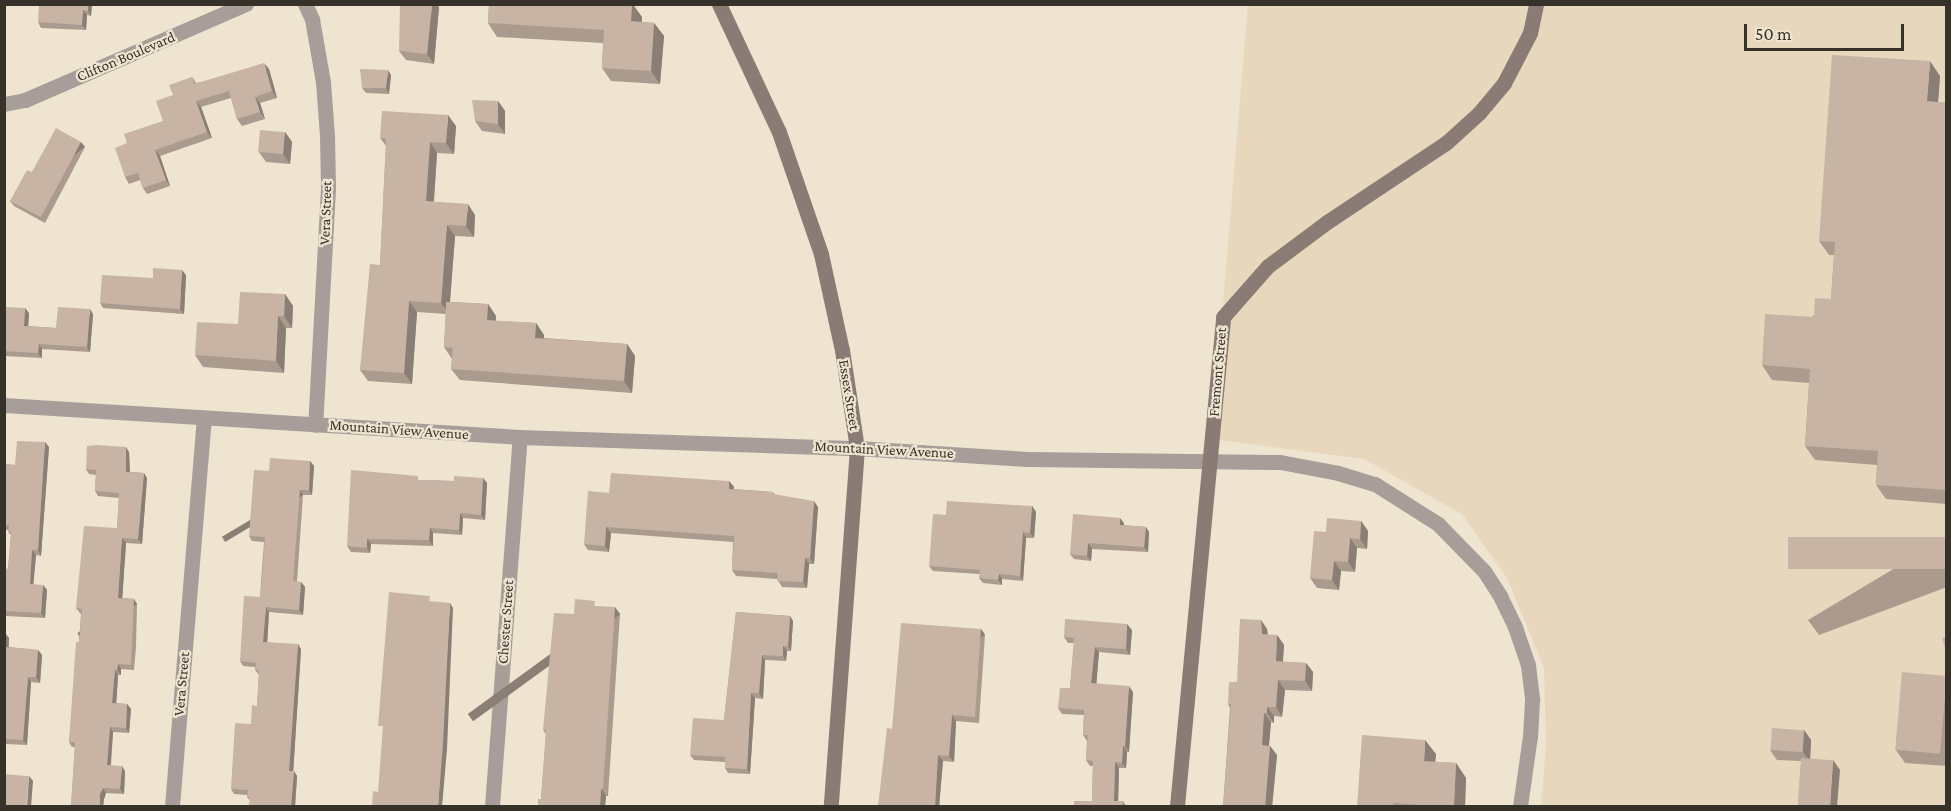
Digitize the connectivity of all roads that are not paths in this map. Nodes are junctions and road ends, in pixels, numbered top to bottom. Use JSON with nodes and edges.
{"nodes":[{"id":1,"x":246,"y":4,"type":"edge"},
{"id":2,"x":305,"y":4,"type":"edge"},
{"id":3,"x":719,"y":4,"type":"edge"},
{"id":4,"x":1536,"y":4,"type":"edge"},
{"id":5,"x":4,"y":104,"type":"edge"},
{"id":6,"x":4,"y":405,"type":"edge"},
{"id":7,"x":204,"y":418,"type":"junction"},
{"id":8,"x":315,"y":425,"type":"junction"},
{"id":9,"x":520,"y":437,"type":"junction"},
{"id":10,"x":857,"y":448,"type":"junction"},
{"id":11,"x":1209,"y":463,"type":"junction"},
{"id":12,"x":172,"y":807,"type":"edge"},
{"id":13,"x":492,"y":807,"type":"edge"},
{"id":14,"x":831,"y":807,"type":"edge"},
{"id":15,"x":1177,"y":807,"type":"edge"},
{"id":16,"x":1520,"y":807,"type":"edge"}],
"edges":[{"from":1,"to":5,"type":"street","name":"Clifton Boulevard"},
{"from":2,"to":8,"type":"street","name":"Vera Street"},
{"from":3,"to":10,"type":"street","name":"Essex Street"},
{"from":4,"to":11,"type":"street","name":"Fremont Street"},
{"from":6,"to":7,"type":"street","name":"Mountain View Avenue"},
{"from":7,"to":8,"type":"street","name":"Mountain View Avenue"},
{"from":7,"to":12,"type":"street","name":"Vera Street"},
{"from":8,"to":9,"type":"street","name":"Mountain View Avenue"},
{"from":9,"to":10,"type":"street","name":"Mountain View Avenue"},
{"from":9,"to":13,"type":"street","name":"Chester Street"},
{"from":10,"to":11,"type":"street","name":"Mountain View Avenue"},
{"from":10,"to":14,"type":"street","name":"Essex Street"},
{"from":11,"to":15,"type":"street","name":"Fremont Street"},
{"from":11,"to":16,"type":"street","name":"Mountain View Avenue"}]}
